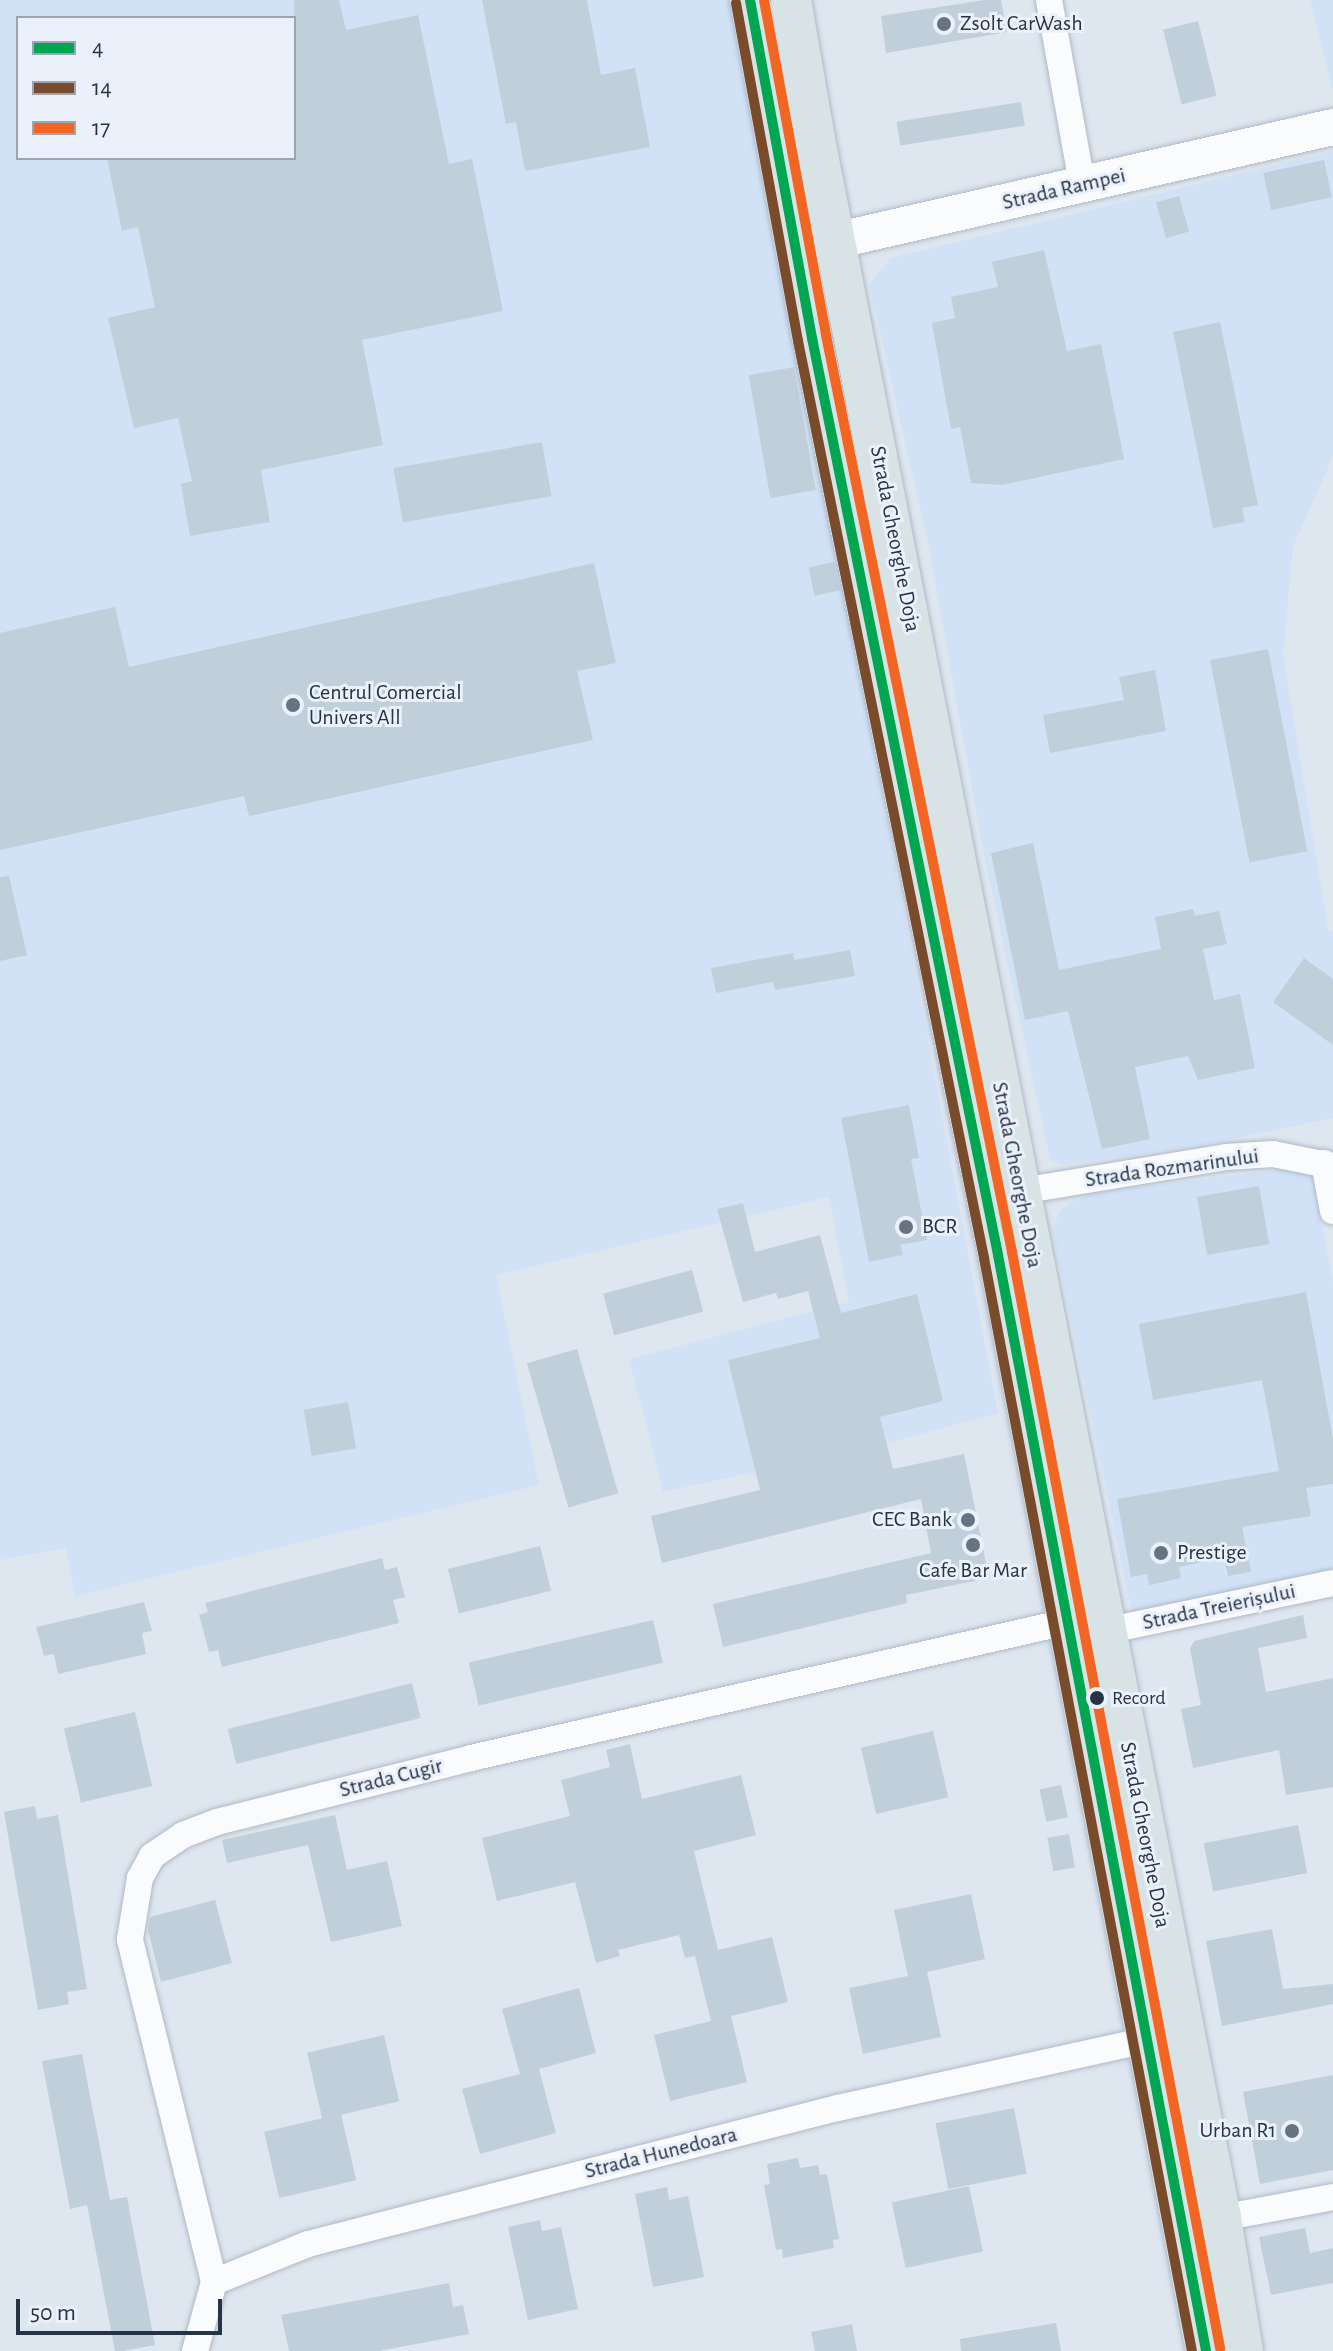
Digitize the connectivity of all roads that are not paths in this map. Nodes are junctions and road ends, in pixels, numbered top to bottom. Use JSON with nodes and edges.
{"nodes":[{"id":1,"x":750,"y":0,"type":"edge"},
{"id":2,"x":791,"y":0,"type":"edge"},
{"id":3,"x":1049,"y":0,"type":"edge"},
{"id":4,"x":1333,"y":127,"type":"edge"},
{"id":5,"x":1082,"y":184,"type":"junction"},
{"id":6,"x":837,"y":241,"type":"junction"},
{"id":7,"x":795,"y":250,"type":"junction"},
{"id":8,"x":1328,"y":1164,"type":"edge"},
{"id":9,"x":1021,"y":1191,"type":"junction"},
{"id":10,"x":1333,"y":1211,"type":"edge"},
{"id":11,"x":1333,"y":1583,"type":"edge"},
{"id":12,"x":1066,"y":1622,"type":"junction"},
{"id":13,"x":1105,"y":1631,"type":"junction"},
{"id":14,"x":1166,"y":2036,"type":"junction"},
{"id":15,"x":1333,"y":2197,"type":"edge"},
{"id":16,"x":1221,"y":2218,"type":"junction"},
{"id":17,"x":214,"y":2282,"type":"junction"},
{"id":18,"x":195,"y":2351,"type":"edge"},
{"id":19,"x":1206,"y":2351,"type":"edge"},
{"id":20,"x":1243,"y":2351,"type":"edge"}],
"edges":[{"from":1,"to":7,"type":"main road","name":"Strada Gheorghe Doja"},
{"from":2,"to":6,"type":"main road","name":"Strada Gheorghe Doja"},
{"from":3,"to":5,"type":"street"},
{"from":4,"to":5,"type":"main road","name":"Strada Rampei"},
{"from":5,"to":6,"type":"main road","name":"Strada Rampei"},
{"from":6,"to":7,"type":"main road","name":"Strada Rampei"},
{"from":6,"to":9,"type":"main road","name":"Strada Gheorghe Doja"},
{"from":7,"to":12,"type":"main road","name":"Strada Gheorghe Doja"},
{"from":8,"to":9,"type":"street","name":"Strada Rozmarinului"},
{"from":8,"to":10,"type":"street","name":"Strada Rozmarinului"},
{"from":9,"to":13,"type":"main road","name":"Strada Gheorghe Doja"},
{"from":11,"to":13,"type":"street","name":"Strada Treierișului"},
{"from":12,"to":14,"type":"main road","name":"Strada Gheorghe Doja"},
{"from":12,"to":17,"type":"street","name":"Strada Cugir"},
{"from":13,"to":14,"type":"main road","name":"Strada Gheorghe Doja"},
{"from":14,"to":16,"type":"main road","name":"Strada Gheorghe Doja"},
{"from":14,"to":17,"type":"street","name":"Strada Hunedoara"},
{"from":14,"to":19,"type":"main road","name":"Strada Gheorghe Doja"},
{"from":15,"to":16,"type":"street"},
{"from":16,"to":20,"type":"main road","name":"Strada Gheorghe Doja"},
{"from":17,"to":18,"type":"street"}]}
